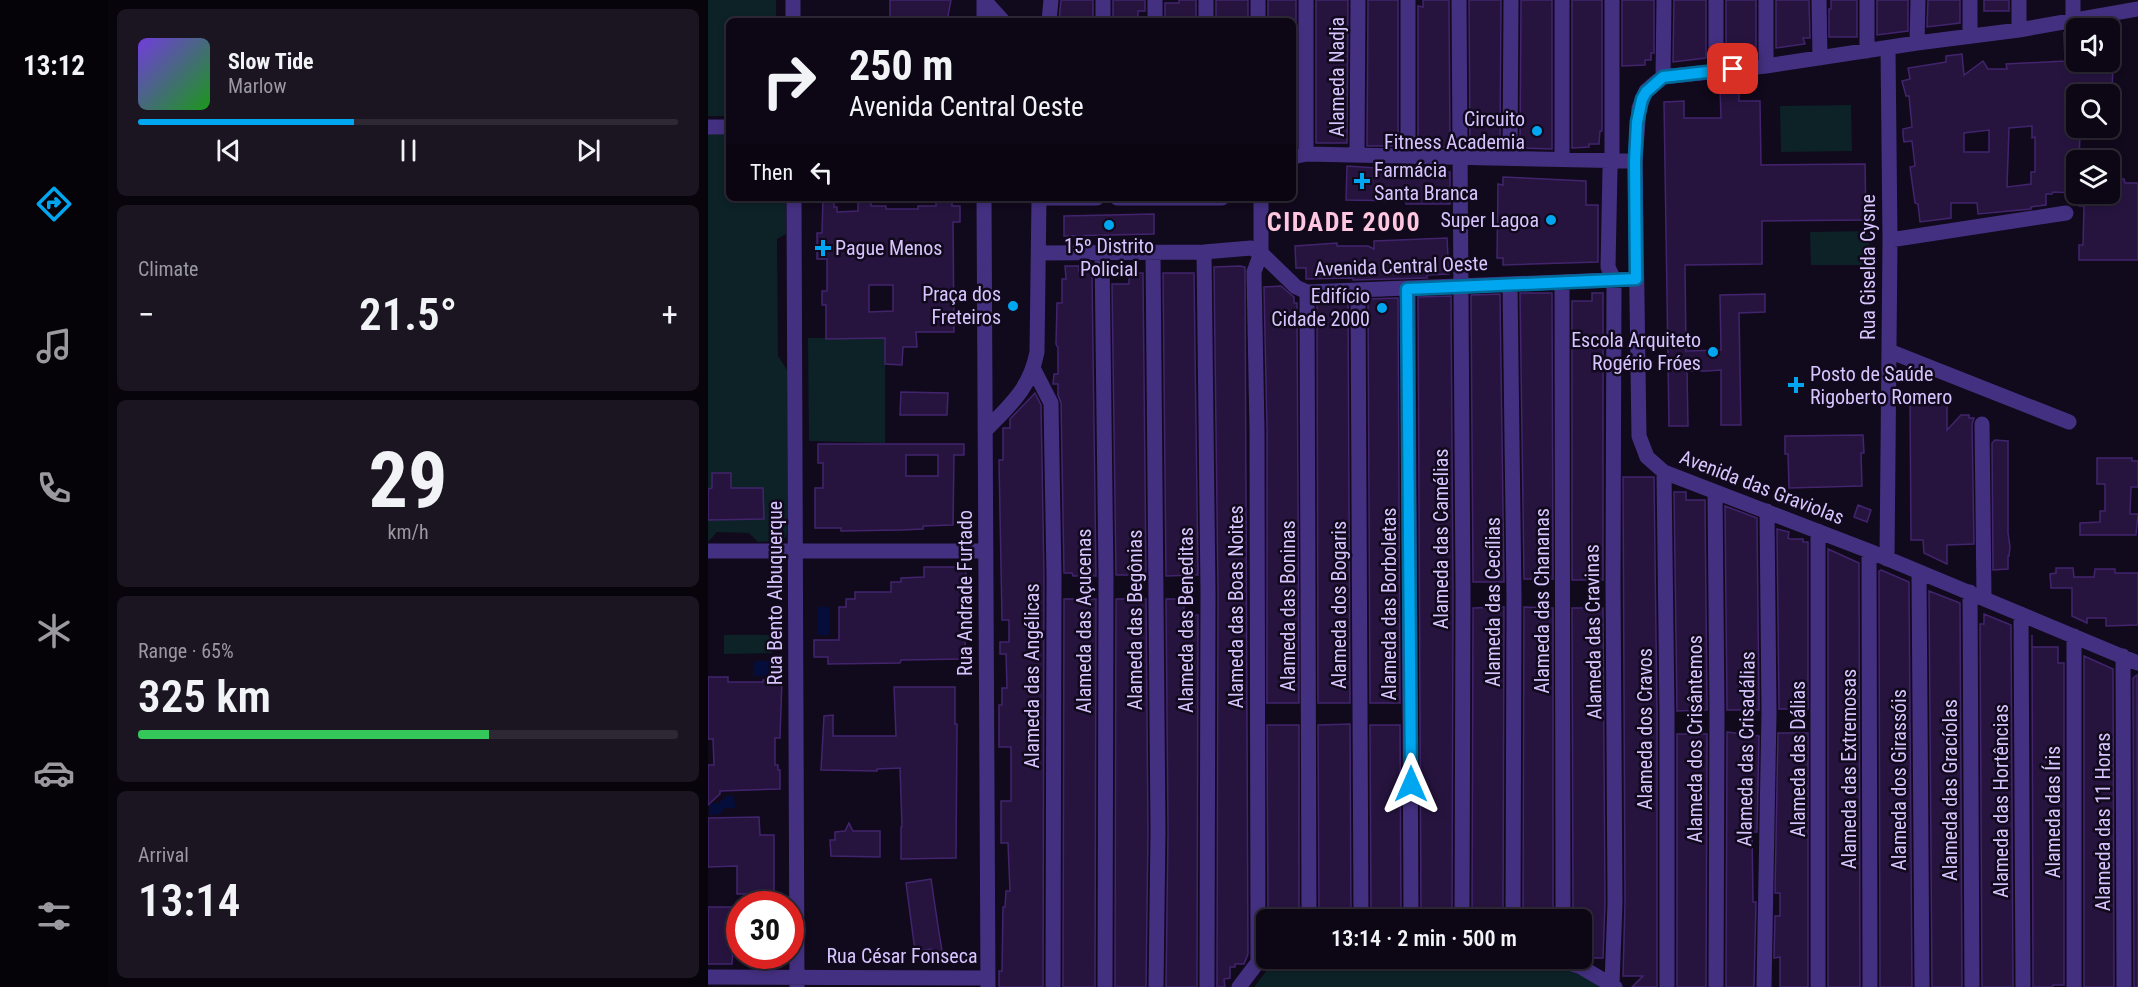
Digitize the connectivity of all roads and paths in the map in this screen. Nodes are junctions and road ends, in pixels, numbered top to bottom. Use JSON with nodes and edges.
{"nodes":[{"id":1,"x":793,"y":0,"type":"edge"},
{"id":2,"x":984,"y":0,"type":"edge"},
{"id":3,"x":1051,"y":0,"type":"edge"},
{"id":4,"x":1103,"y":0,"type":"edge"},
{"id":5,"x":1155,"y":0,"type":"edge"},
{"id":6,"x":1206,"y":0,"type":"edge"},
{"id":7,"x":1257,"y":0,"type":"edge"},
{"id":8,"x":1306,"y":0,"type":"edge"},
{"id":9,"x":1358,"y":0,"type":"edge"},
{"id":10,"x":1408,"y":0,"type":"edge"},
{"id":11,"x":1459,"y":0,"type":"edge"},
{"id":12,"x":1511,"y":0,"type":"edge"},
{"id":13,"x":1562,"y":0,"type":"edge"},
{"id":14,"x":1612,"y":0,"type":"edge"},
{"id":15,"x":1664,"y":0,"type":"edge"},
{"id":16,"x":1716,"y":0,"type":"edge"},
{"id":17,"x":1766,"y":0,"type":"edge"},
{"id":18,"x":1819,"y":0,"type":"edge"},
{"id":19,"x":1868,"y":0,"type":"edge"},
{"id":20,"x":1918,"y":0,"type":"edge"},
{"id":21,"x":1970,"y":0,"type":"edge"},
{"id":22,"x":2019,"y":0,"type":"edge"},
{"id":23,"x":2073,"y":0,"type":"edge"},
{"id":24,"x":2121,"y":6,"type":"edge"},
{"id":25,"x":2138,"y":9,"type":"edge"},
{"id":26,"x":793,"y":18,"type":"edge"},
{"id":27,"x":984,"y":18,"type":"edge"},
{"id":28,"x":1000,"y":18,"type":"edge"},
{"id":29,"x":1049,"y":18,"type":"edge"},
{"id":30,"x":1103,"y":18,"type":"edge"},
{"id":31,"x":1155,"y":18,"type":"edge"},
{"id":32,"x":1206,"y":18,"type":"edge"},
{"id":33,"x":1257,"y":18,"type":"edge"},
{"id":34,"x":2073,"y":18,"type":"edge"},
{"id":35,"x":2080,"y":18,"type":"edge"},
{"id":36,"x":2066,"y":21,"type":"edge"},
{"id":37,"x":2019,"y":30,"type":"junction"},
{"id":38,"x":1970,"y":36,"type":"junction"},
{"id":39,"x":1917,"y":43,"type":"junction"},
{"id":40,"x":1888,"y":48,"type":"junction"},
{"id":41,"x":1867,"y":51,"type":"junction"},
{"id":42,"x":1820,"y":58,"type":"junction"},
{"id":43,"x":1766,"y":66,"type":"junction"},
{"id":44,"x":1716,"y":71,"type":"junction"},
{"id":45,"x":1663,"y":77,"type":"junction"},
{"id":46,"x":708,"y":127,"type":"edge"},
{"id":47,"x":726,"y":127,"type":"edge"},
{"id":48,"x":1300,"y":155,"type":"edge"},
{"id":49,"x":1357,"y":155,"type":"junction"},
{"id":50,"x":1408,"y":155,"type":"junction"},
{"id":51,"x":1460,"y":157,"type":"junction"},
{"id":52,"x":1510,"y":158,"type":"junction"},
{"id":53,"x":1562,"y":159,"type":"junction"},
{"id":54,"x":1612,"y":160,"type":"junction"},
{"id":55,"x":1635,"y":161,"type":"junction"},
{"id":56,"x":794,"y":201,"type":"edge"},
{"id":57,"x":984,"y":201,"type":"edge"},
{"id":58,"x":1039,"y":201,"type":"edge"},
{"id":59,"x":1261,"y":201,"type":"edge"},
{"id":60,"x":2066,"y":213,"type":"dead end"},
{"id":61,"x":1890,"y":240,"type":"junction"},
{"id":62,"x":1204,"y":252,"type":"junction"},
{"id":63,"x":1153,"y":253,"type":"junction"},
{"id":64,"x":1261,"y":253,"type":"junction"},
{"id":65,"x":1039,"y":254,"type":"junction"},
{"id":66,"x":1102,"y":254,"type":"junction"},
{"id":67,"x":1636,"y":279,"type":"junction"},
{"id":68,"x":1614,"y":280,"type":"junction"},
{"id":69,"x":1562,"y":282,"type":"junction"},
{"id":70,"x":1510,"y":284,"type":"junction"},
{"id":71,"x":1460,"y":285,"type":"junction"},
{"id":72,"x":1407,"y":289,"type":"junction"},
{"id":73,"x":1358,"y":290,"type":"junction"},
{"id":74,"x":1307,"y":292,"type":"junction"},
{"id":75,"x":1889,"y":351,"type":"junction"},
{"id":76,"x":1034,"y":370,"type":"junction"},
{"id":77,"x":2069,"y":422,"type":"dead end"},
{"id":78,"x":1982,"y":424,"type":"dead end"},
{"id":79,"x":985,"y":431,"type":"junction"},
{"id":80,"x":1664,"y":472,"type":"junction"},
{"id":81,"x":1715,"y":492,"type":"junction"},
{"id":82,"x":1767,"y":511,"type":"junction"},
{"id":83,"x":1818,"y":531,"type":"junction"},
{"id":84,"x":796,"y":550,"type":"junction"},
{"id":85,"x":986,"y":551,"type":"junction"},
{"id":86,"x":1869,"y":551,"type":"junction"},
{"id":87,"x":708,"y":552,"type":"edge"},
{"id":88,"x":1887,"y":559,"type":"junction"},
{"id":89,"x":1919,"y":573,"type":"junction"},
{"id":90,"x":1970,"y":592,"type":"junction"},
{"id":91,"x":1984,"y":598,"type":"junction"},
{"id":92,"x":2021,"y":614,"type":"junction"},
{"id":93,"x":2074,"y":636,"type":"junction"},
{"id":94,"x":2123,"y":656,"type":"junction"},
{"id":95,"x":2138,"y":663,"type":"edge"},
{"id":96,"x":1258,"y":909,"type":"edge"},
{"id":97,"x":1309,"y":909,"type":"edge"},
{"id":98,"x":1361,"y":909,"type":"edge"},
{"id":99,"x":1411,"y":909,"type":"edge"},
{"id":100,"x":1461,"y":909,"type":"edge"},
{"id":101,"x":1513,"y":909,"type":"edge"},
{"id":102,"x":1563,"y":909,"type":"edge"},
{"id":103,"x":1256,"y":965,"type":"edge"},
{"id":104,"x":1583,"y":969,"type":"edge"},
{"id":105,"x":708,"y":977,"type":"edge"},
{"id":106,"x":797,"y":982,"type":"edge"},
{"id":107,"x":988,"y":982,"type":"edge"},
{"id":108,"x":1613,"y":985,"type":"edge"},
{"id":109,"x":1053,"y":987,"type":"edge"},
{"id":110,"x":1105,"y":987,"type":"edge"},
{"id":111,"x":1156,"y":987,"type":"edge"},
{"id":112,"x":1207,"y":987,"type":"edge"},
{"id":113,"x":1239,"y":987,"type":"edge"},
{"id":114,"x":1667,"y":987,"type":"edge"},
{"id":115,"x":1716,"y":987,"type":"edge"},
{"id":116,"x":1764,"y":987,"type":"edge"},
{"id":117,"x":1818,"y":987,"type":"edge"},
{"id":118,"x":1870,"y":987,"type":"edge"},
{"id":119,"x":1922,"y":987,"type":"edge"},
{"id":120,"x":1972,"y":987,"type":"edge"},
{"id":121,"x":2023,"y":987,"type":"edge"},
{"id":122,"x":2074,"y":987,"type":"edge"},
{"id":123,"x":2124,"y":987,"type":"edge"}],
"edges":[{"from":1,"to":26,"type":"street"},
{"from":2,"to":27,"type":"street"},
{"from":2,"to":28,"type":"street"},
{"from":3,"to":29,"type":"street"},
{"from":4,"to":30,"type":"street"},
{"from":5,"to":31,"type":"street"},
{"from":6,"to":32,"type":"street"},
{"from":7,"to":33,"type":"street"},
{"from":8,"to":48,"type":"street"},
{"from":9,"to":49,"type":"street","name":"Alameda Nadja"},
{"from":10,"to":50,"type":"street"},
{"from":11,"to":51,"type":"street","name":"Alameda das Camélias"},
{"from":12,"to":52,"type":"street"},
{"from":13,"to":53,"type":"street"},
{"from":14,"to":54,"type":"street","name":"Alameda das Cravinas"},
{"from":15,"to":45,"type":"street"},
{"from":16,"to":44,"type":"street"},
{"from":17,"to":43,"type":"street"},
{"from":18,"to":42,"type":"street"},
{"from":19,"to":41,"type":"street"},
{"from":20,"to":39,"type":"street"},
{"from":21,"to":38,"type":"street"},
{"from":22,"to":37,"type":"street"},
{"from":23,"to":34,"type":"street"},
{"from":24,"to":25,"type":"street"},
{"from":24,"to":35,"type":"street"},
{"from":36,"to":37,"type":"street"},
{"from":37,"to":38,"type":"street"},
{"from":38,"to":39,"type":"street"},
{"from":39,"to":40,"type":"street"},
{"from":40,"to":41,"type":"street"},
{"from":40,"to":61,"type":"street","name":"Rua Giselda Cysne"},
{"from":41,"to":42,"type":"street"},
{"from":42,"to":43,"type":"street"},
{"from":43,"to":44,"type":"street"},
{"from":44,"to":45,"type":"street"},
{"from":45,"to":55,"type":"street","name":"Avenida das Graviolas"},
{"from":46,"to":47,"type":"street"},
{"from":48,"to":49,"type":"street"},
{"from":49,"to":50,"type":"street"},
{"from":50,"to":51,"type":"street"},
{"from":51,"to":52,"type":"street"},
{"from":51,"to":71,"type":"street","name":"Alameda das Camélias"},
{"from":52,"to":53,"type":"street"},
{"from":53,"to":54,"type":"street"},
{"from":54,"to":55,"type":"street"},
{"from":54,"to":68,"type":"street","name":"Alameda das Cravinas"},
{"from":55,"to":67,"type":"street","name":"Avenida das Graviolas"},
{"from":56,"to":84,"type":"street","name":"Rua Bento Albuquerque"},
{"from":57,"to":79,"type":"street","name":"Rua Andrade Furtado"},
{"from":58,"to":65,"type":"street"},
{"from":59,"to":64,"type":"street","name":"Alameda das Boas Noites"},
{"from":60,"to":61,"type":"street"},
{"from":61,"to":75,"type":"street","name":"Rua Giselda Cysne"},
{"from":62,"to":63,"type":"street"},
{"from":62,"to":64,"type":"street"},
{"from":62,"to":112,"type":"street","name":"Alameda das Beneditas"},
{"from":63,"to":66,"type":"street"},
{"from":63,"to":111,"type":"street","name":"Alameda das Begônias"},
{"from":64,"to":74,"type":"street","name":"Avenida Central Oeste"},
{"from":64,"to":96,"type":"street","name":"Alameda das Boas Noites"},
{"from":65,"to":66,"type":"street"},
{"from":65,"to":76,"type":"street"},
{"from":66,"to":110,"type":"street","name":"Alameda das Açucenas"},
{"from":67,"to":68,"type":"street","name":"Avenida Central Oeste"},
{"from":67,"to":80,"type":"street","name":"Avenida das Graviolas"},
{"from":68,"to":69,"type":"street","name":"Avenida Central Oeste"},
{"from":68,"to":108,"type":"street","name":"Alameda das Cravinas"},
{"from":69,"to":70,"type":"street","name":"Avenida Central Oeste"},
{"from":69,"to":102,"type":"street","name":"Alameda das Chananas"},
{"from":70,"to":71,"type":"street","name":"Avenida Central Oeste"},
{"from":70,"to":101,"type":"street","name":"Alameda das Cecílias"},
{"from":71,"to":72,"type":"street","name":"Avenida Central Oeste"},
{"from":71,"to":100,"type":"street","name":"Alameda das Camélias"},
{"from":72,"to":73,"type":"street","name":"Avenida Central Oeste"},
{"from":72,"to":99,"type":"street","name":"Alameda das Borboletas"},
{"from":73,"to":74,"type":"street","name":"Avenida Central Oeste"},
{"from":73,"to":98,"type":"street","name":"Alameda dos Bogaris"},
{"from":74,"to":97,"type":"street","name":"Alameda das Boninas"},
{"from":75,"to":77,"type":"street"},
{"from":75,"to":88,"type":"street","name":"Rua Giselda Cysne"},
{"from":76,"to":79,"type":"street"},
{"from":76,"to":109,"type":"street","name":"Alameda das Angélicas"},
{"from":78,"to":91,"type":"street"},
{"from":79,"to":85,"type":"street","name":"Rua Andrade Furtado"},
{"from":80,"to":81,"type":"street","name":"Avenida das Graviolas"},
{"from":80,"to":114,"type":"street","name":"Alameda dos Cravos"},
{"from":81,"to":82,"type":"street","name":"Avenida das Graviolas"},
{"from":81,"to":115,"type":"street","name":"Alameda dos Crisântemos"},
{"from":82,"to":83,"type":"street","name":"Avenida das Graviolas"},
{"from":82,"to":116,"type":"street","name":"Alameda das Crisadálias"},
{"from":83,"to":86,"type":"street","name":"Avenida das Graviolas"},
{"from":83,"to":117,"type":"street","name":"Alameda das Dálias"},
{"from":84,"to":85,"type":"street"},
{"from":84,"to":87,"type":"street"},
{"from":84,"to":106,"type":"street","name":"Rua Bento Albuquerque"},
{"from":85,"to":107,"type":"street","name":"Rua Andrade Furtado"},
{"from":86,"to":88,"type":"street","name":"Avenida das Graviolas"},
{"from":86,"to":118,"type":"street","name":"Alameda das Extremosas"},
{"from":88,"to":89,"type":"street","name":"Avenida das Graviolas"},
{"from":89,"to":90,"type":"street","name":"Avenida das Graviolas"},
{"from":89,"to":119,"type":"street","name":"Alameda dos Girassóis"},
{"from":90,"to":91,"type":"street","name":"Avenida das Graviolas"},
{"from":90,"to":120,"type":"street","name":"Alameda das Gracíolas"},
{"from":91,"to":92,"type":"street","name":"Avenida das Graviolas"},
{"from":92,"to":93,"type":"street","name":"Avenida das Graviolas"},
{"from":92,"to":121,"type":"street","name":"Alameda das Hortências"},
{"from":93,"to":94,"type":"street","name":"Avenida das Graviolas"},
{"from":93,"to":122,"type":"street","name":"Alameda das Íris"},
{"from":94,"to":95,"type":"street","name":"Avenida das Graviolas"},
{"from":94,"to":123,"type":"street","name":"Alameda das 11 Horas"},
{"from":103,"to":113,"type":"street"},
{"from":104,"to":108,"type":"street"},
{"from":105,"to":106,"type":"street","name":"Rua César Fonseca"},
{"from":106,"to":107,"type":"street","name":"Rua César Fonseca"}]}
